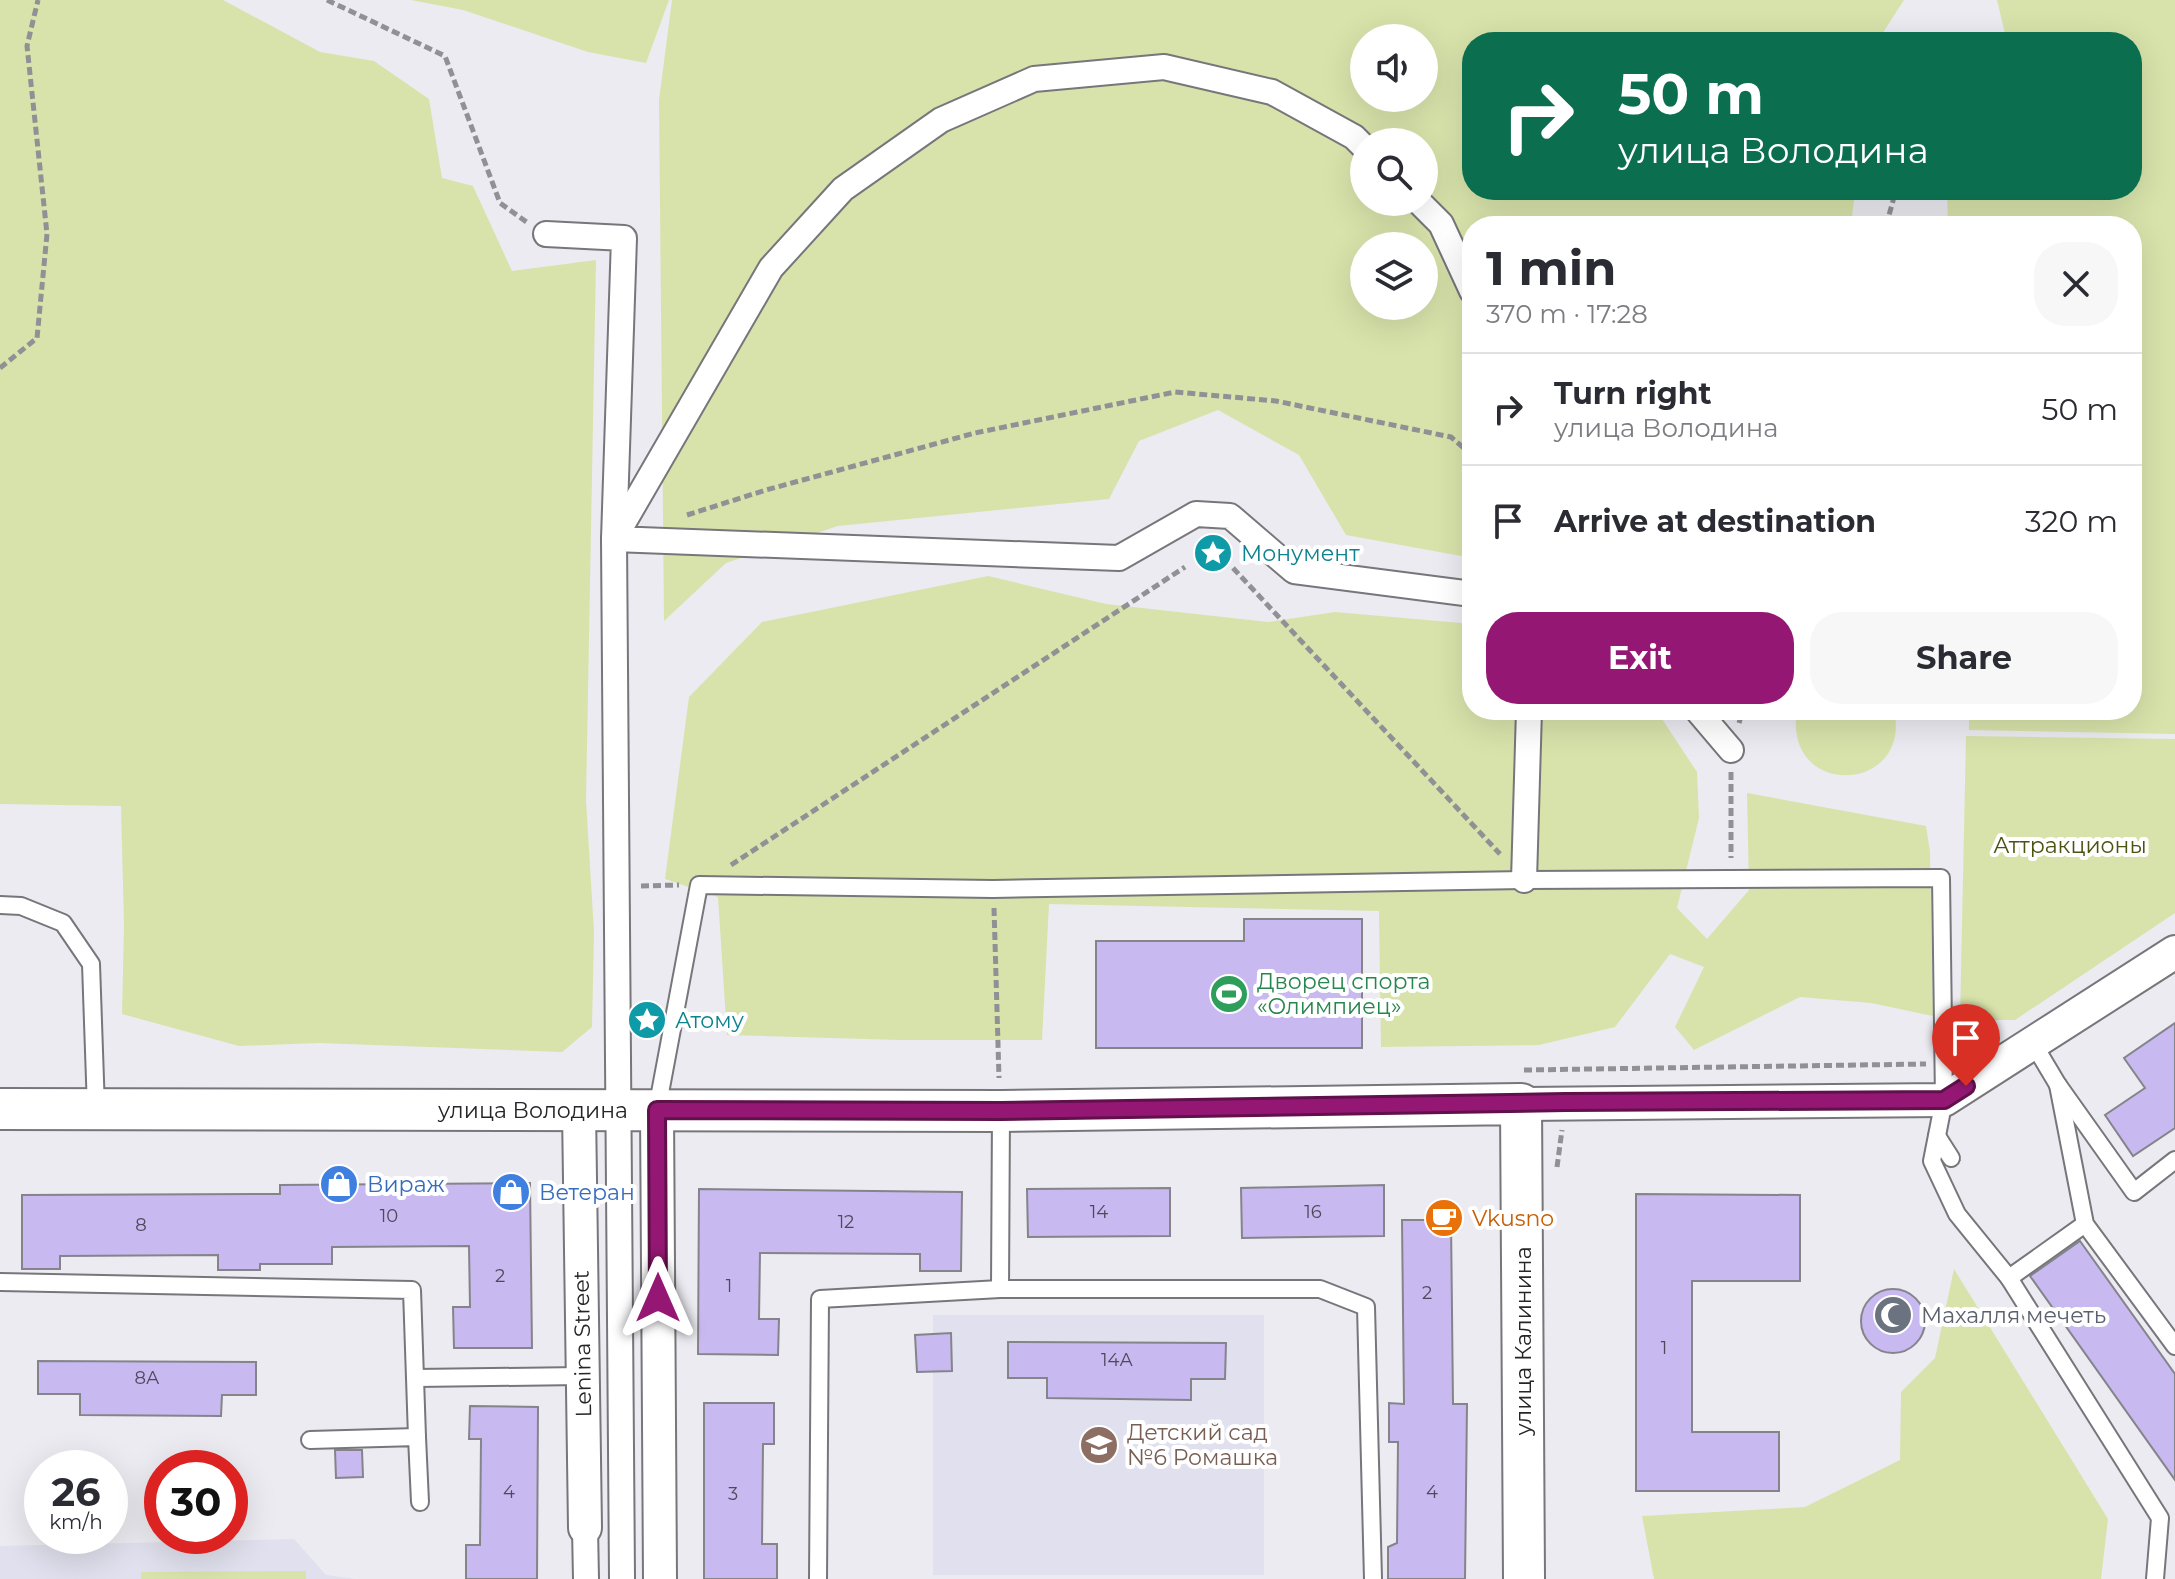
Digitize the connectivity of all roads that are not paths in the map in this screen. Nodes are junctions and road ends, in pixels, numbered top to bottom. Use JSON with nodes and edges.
{"nodes":[{"id":1,"x":1350,"y":135,"type":"edge"},
{"id":2,"x":1433,"y":216,"type":"edge"},
{"id":3,"x":546,"y":234,"type":"road end"},
{"id":4,"x":1462,"y":269,"type":"edge"},
{"id":5,"x":614,"y":539,"type":"junction"},
{"id":6,"x":1462,"y":593,"type":"edge"},
{"id":7,"x":1529,"y":720,"type":"edge"},
{"id":8,"x":1706,"y":720,"type":"edge"},
{"id":9,"x":1731,"y":750,"type":"road end"},
{"id":10,"x":1524,"y":880,"type":"junction"},
{"id":11,"x":0,"y":905,"type":"edge"},
{"id":12,"x":2175,"y":952,"type":"edge"},
{"id":13,"x":2033,"y":1043,"type":"junction"},
{"id":14,"x":2058,"y":1085,"type":"junction"},
{"id":15,"x":1944,"y":1100,"type":"junction"},
{"id":16,"x":1521,"y":1104,"type":"junction"},
{"id":17,"x":0,"y":1109,"type":"edge"},
{"id":18,"x":96,"y":1109,"type":"junction"},
{"id":19,"x":598,"y":1110,"type":"junction"},
{"id":20,"x":657,"y":1110,"type":"junction"},
{"id":21,"x":1001,"y":1111,"type":"junction"},
{"id":22,"x":1937,"y":1136,"type":"junction"},
{"id":23,"x":1951,"y":1158,"type":"dead end"},
{"id":24,"x":2175,"y":1160,"type":"edge"},
{"id":25,"x":2085,"y":1224,"type":"junction"},
{"id":26,"x":2009,"y":1278,"type":"junction"},
{"id":27,"x":0,"y":1282,"type":"edge"},
{"id":28,"x":1000,"y":1289,"type":"junction"},
{"id":29,"x":2175,"y":1346,"type":"edge"},
{"id":30,"x":581,"y":1376,"type":"junction"},
{"id":31,"x":416,"y":1378,"type":"junction"},
{"id":32,"x":417,"y":1437,"type":"junction"},
{"id":33,"x":310,"y":1440,"type":"dead end"},
{"id":34,"x":420,"y":1502,"type":"dead end"},
{"id":35,"x":585,"y":1528,"type":"joint"},
{"id":36,"x":586,"y":1579,"type":"edge"},
{"id":37,"x":622,"y":1579,"type":"edge"},
{"id":38,"x":660,"y":1579,"type":"edge"},
{"id":39,"x":818,"y":1579,"type":"edge"},
{"id":40,"x":1373,"y":1579,"type":"edge"},
{"id":41,"x":1524,"y":1579,"type":"edge"},
{"id":42,"x":2155,"y":1579,"type":"edge"}],
"edges":[{"from":1,"to":5,"type":"street"},
{"from":2,"to":4,"type":"street"},
{"from":3,"to":5,"type":"street"},
{"from":5,"to":6,"type":"street"},
{"from":5,"to":19,"type":"street"},
{"from":7,"to":10,"type":"street"},
{"from":8,"to":9,"type":"street"},
{"from":10,"to":15,"type":"lane"},
{"from":10,"to":20,"type":"lane"},
{"from":11,"to":18,"type":"lane"},
{"from":12,"to":13,"type":"street"},
{"from":13,"to":14,"type":"lane"},
{"from":13,"to":15,"type":"street"},
{"from":14,"to":24,"type":"lane"},
{"from":14,"to":25,"type":"lane"},
{"from":15,"to":16,"type":"street","name":"улица Володина"},
{"from":15,"to":22,"type":"lane"},
{"from":16,"to":21,"type":"street","name":"улица Володина"},
{"from":16,"to":41,"type":"street","name":"улица Калинина"},
{"from":17,"to":18,"type":"street","name":"улица Володина"},
{"from":18,"to":19,"type":"street","name":"улица Володина"},
{"from":19,"to":20,"type":"street","name":"улица Володина"},
{"from":19,"to":30,"type":"street","name":"Lenina Street"},
{"from":19,"to":37,"type":"street"},
{"from":20,"to":21,"type":"street","name":"улица Володина"},
{"from":20,"to":38,"type":"street"},
{"from":21,"to":28,"type":"lane"},
{"from":22,"to":23,"type":"lane"},
{"from":22,"to":26,"type":"lane"},
{"from":25,"to":26,"type":"lane"},
{"from":25,"to":29,"type":"lane"},
{"from":26,"to":42,"type":"lane"},
{"from":27,"to":31,"type":"lane"},
{"from":28,"to":39,"type":"lane"},
{"from":28,"to":40,"type":"lane"},
{"from":30,"to":31,"type":"lane"},
{"from":30,"to":35,"type":"street","name":"Lenina Street"},
{"from":31,"to":32,"type":"lane"},
{"from":32,"to":33,"type":"lane"},
{"from":32,"to":34,"type":"lane"},
{"from":35,"to":36,"type":"street","name":"Lenina Street"}]}
